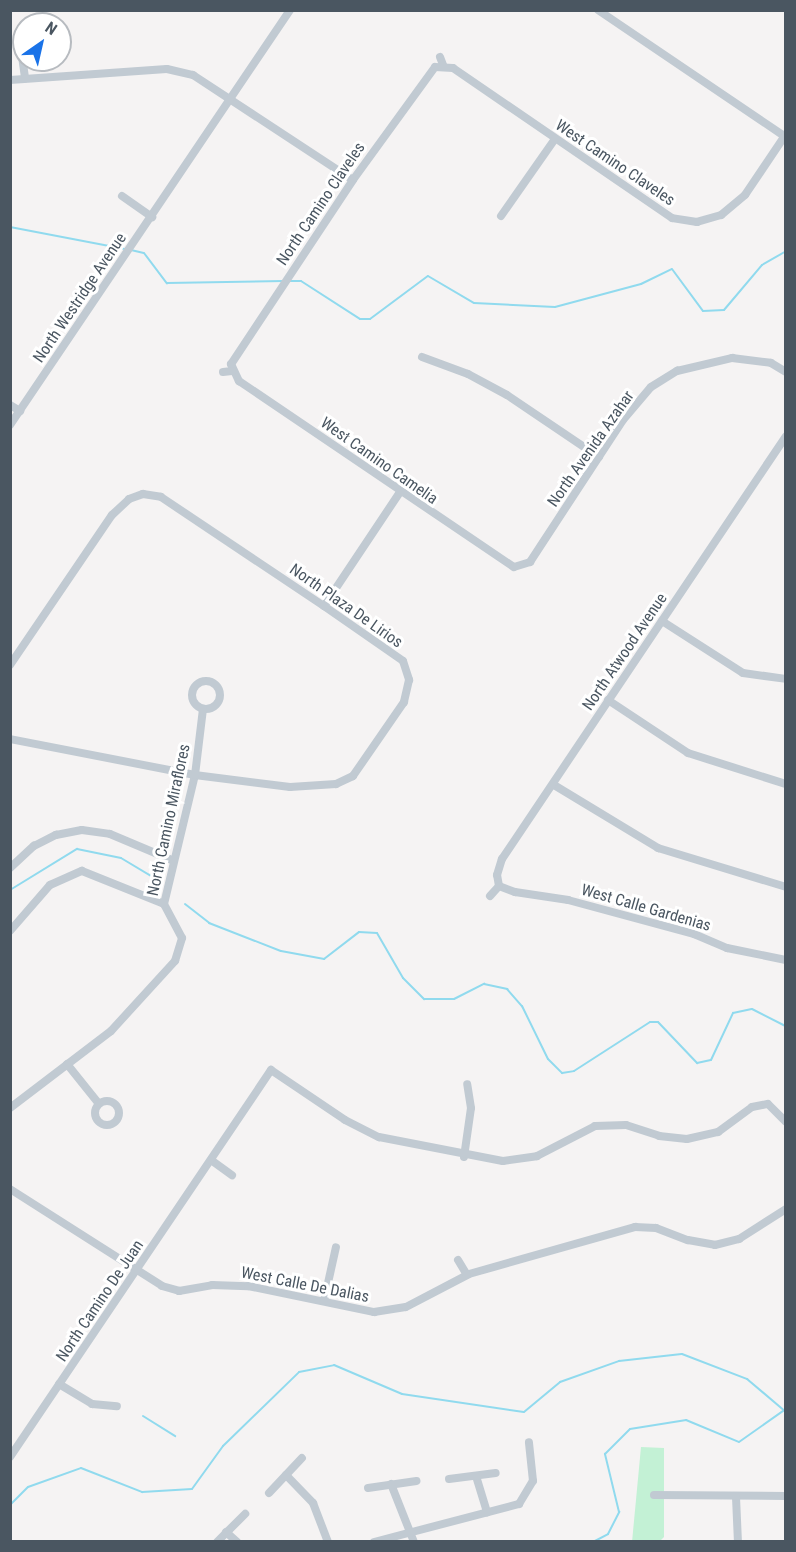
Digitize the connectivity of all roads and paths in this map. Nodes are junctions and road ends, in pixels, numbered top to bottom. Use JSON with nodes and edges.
{"nodes":[{"id":1,"x":598,"y":10,"type":"edge"},
{"id":2,"x":287,"y":11,"type":"edge"},
{"id":3,"x":441,"y":57,"type":"dead end"},
{"id":4,"x":443,"y":65,"type":"junction"},
{"id":5,"x":24,"y":72,"type":"edge"},
{"id":6,"x":25,"y":79,"type":"junction"},
{"id":7,"x":10,"y":80,"type":"edge"},
{"id":8,"x":231,"y":101,"type":"junction"},
{"id":9,"x":785,"y":135,"type":"edge"},
{"id":10,"x":555,"y":139,"type":"junction"},
{"id":11,"x":353,"y":180,"type":"junction"},
{"id":12,"x":122,"y":196,"type":"dead end"},
{"id":13,"x":501,"y":216,"type":"dead end"},
{"id":14,"x":152,"y":217,"type":"junction"},
{"id":15,"x":422,"y":357,"type":"dead end"},
{"id":16,"x":232,"y":369,"type":"junction"},
{"id":17,"x":223,"y":372,"type":"dead end"},
{"id":18,"x":786,"y":372,"type":"edge"},
{"id":19,"x":10,"y":405,"type":"edge"},
{"id":20,"x":20,"y":411,"type":"junction"},
{"id":21,"x":10,"y":424,"type":"edge"},
{"id":22,"x":786,"y":436,"type":"edge"},
{"id":23,"x":599,"y":457,"type":"junction"},
{"id":24,"x":400,"y":492,"type":"junction"},
{"id":25,"x":521,"y":568,"type":"joint"},
{"id":26,"x":324,"y":606,"type":"junction"},
{"id":27,"x":662,"y":621,"type":"junction"},
{"id":28,"x":10,"y":665,"type":"edge"},
{"id":29,"x":786,"y":679,"type":"edge"},
{"id":30,"x":609,"y":700,"type":"junction"},
{"id":31,"x":203,"y":709,"type":"dead end"},
{"id":32,"x":10,"y":739,"type":"edge"},
{"id":33,"x":195,"y":775,"type":"junction"},
{"id":34,"x":554,"y":784,"type":"junction"},
{"id":35,"x":786,"y":784,"type":"edge"},
{"id":36,"x":172,"y":860,"type":"junction"},
{"id":37,"x":10,"y":868,"type":"edge"},
{"id":38,"x":499,"y":885,"type":"junction"},
{"id":39,"x":786,"y":886,"type":"edge"},
{"id":40,"x":490,"y":896,"type":"dead end"},
{"id":41,"x":164,"y":904,"type":"junction"},
{"id":42,"x":10,"y":932,"type":"edge"},
{"id":43,"x":786,"y":960,"type":"edge"},
{"id":44,"x":67,"y":1064,"type":"junction"},
{"id":45,"x":467,"y":1084,"type":"dead end"},
{"id":46,"x":99,"y":1104,"type":"dead end"},
{"id":47,"x":10,"y":1108,"type":"edge"},
{"id":48,"x":786,"y":1122,"type":"edge"},
{"id":49,"x":464,"y":1156,"type":"junction"},
{"id":50,"x":212,"y":1160,"type":"junction"},
{"id":51,"x":232,"y":1175,"type":"dead end"},
{"id":52,"x":10,"y":1189,"type":"edge"},
{"id":53,"x":786,"y":1209,"type":"edge"},
{"id":54,"x":336,"y":1247,"type":"dead end"},
{"id":55,"x":458,"y":1260,"type":"dead end"},
{"id":56,"x":135,"y":1272,"type":"junction"},
{"id":57,"x":467,"y":1275,"type":"junction"},
{"id":58,"x":324,"y":1301,"type":"junction"},
{"id":59,"x":59,"y":1384,"type":"junction"},
{"id":60,"x":117,"y":1406,"type":"dead end"},
{"id":61,"x":529,"y":1442,"type":"dead end"},
{"id":62,"x":10,"y":1457,"type":"edge"},
{"id":63,"x":302,"y":1458,"type":"dead end"},
{"id":64,"x":496,"y":1473,"type":"dead end"},
{"id":65,"x":286,"y":1475,"type":"junction"},
{"id":66,"x":476,"y":1476,"type":"junction"},
{"id":67,"x":449,"y":1479,"type":"dead end"},
{"id":68,"x":416,"y":1481,"type":"dead end"},
{"id":69,"x":391,"y":1484,"type":"junction"},
{"id":70,"x":368,"y":1488,"type":"dead end"},
{"id":71,"x":269,"y":1493,"type":"dead end"},
{"id":72,"x":654,"y":1495,"type":"dead end"},
{"id":73,"x":786,"y":1496,"type":"edge"},
{"id":74,"x":736,"y":1497,"type":"junction"},
{"id":75,"x":487,"y":1512,"type":"junction"},
{"id":76,"x":245,"y":1514,"type":"dead end"},
{"id":77,"x":226,"y":1532,"type":"junction"},
{"id":78,"x":410,"y":1533,"type":"junction"},
{"id":79,"x":217,"y":1542,"type":"edge"},
{"id":80,"x":237,"y":1542,"type":"edge"},
{"id":81,"x":328,"y":1542,"type":"edge"},
{"id":82,"x":374,"y":1542,"type":"edge"},
{"id":83,"x":414,"y":1542,"type":"edge"},
{"id":84,"x":738,"y":1542,"type":"edge"}],
"edges":[{"from":1,"to":9,"type":"street"},
{"from":2,"to":8,"type":"street","name":"North Westridge Avenue"},
{"from":3,"to":4,"type":"street"},
{"from":4,"to":10,"type":"street","name":"West Camino Claveles"},
{"from":4,"to":11,"type":"street","name":"North Camino Claveles"},
{"from":5,"to":6,"type":"street"},
{"from":6,"to":7,"type":"street"},
{"from":6,"to":8,"type":"street"},
{"from":8,"to":11,"type":"street"},
{"from":8,"to":14,"type":"street","name":"North Westridge Avenue"},
{"from":9,"to":10,"type":"street","name":"West Camino Claveles"},
{"from":10,"to":13,"type":"street"},
{"from":11,"to":16,"type":"street","name":"North Camino Claveles"},
{"from":12,"to":14,"type":"street"},
{"from":14,"to":20,"type":"street","name":"North Westridge Avenue"},
{"from":15,"to":23,"type":"street"},
{"from":16,"to":17,"type":"street"},
{"from":16,"to":24,"type":"street","name":"West Camino Camelia"},
{"from":18,"to":23,"type":"street","name":"North Avenida Azahar"},
{"from":19,"to":20,"type":"street"},
{"from":20,"to":21,"type":"street","name":"North Westridge Avenue"},
{"from":22,"to":27,"type":"street","name":"North Atwood Avenue"},
{"from":23,"to":25,"type":"street","name":"North Avenida Azahar"},
{"from":24,"to":25,"type":"street","name":"West Camino Camelia"},
{"from":24,"to":26,"type":"street"},
{"from":26,"to":28,"type":"street","name":"North Plaza De Lirios"},
{"from":26,"to":33,"type":"street","name":"North Plaza De Lirios"},
{"from":27,"to":29,"type":"street"},
{"from":27,"to":30,"type":"street","name":"North Atwood Avenue"},
{"from":30,"to":34,"type":"street","name":"North Atwood Avenue"},
{"from":30,"to":35,"type":"street"},
{"from":31,"to":33,"type":"street","name":"North Camino Miraflores"},
{"from":32,"to":33,"type":"street","name":"North Plaza De Lirios"},
{"from":33,"to":36,"type":"street","name":"North Camino Miraflores"},
{"from":34,"to":38,"type":"street","name":"North Atwood Avenue"},
{"from":34,"to":39,"type":"street"},
{"from":36,"to":37,"type":"street"},
{"from":36,"to":41,"type":"street","name":"North Camino Miraflores"},
{"from":38,"to":40,"type":"street"},
{"from":38,"to":43,"type":"street","name":"West Calle Gardenias"},
{"from":41,"to":42,"type":"street"},
{"from":41,"to":44,"type":"street","name":"North Camino Miraflores"},
{"from":44,"to":46,"type":"street"},
{"from":44,"to":47,"type":"street","name":"North Camino Miraflores"},
{"from":45,"to":49,"type":"street"},
{"from":48,"to":49,"type":"street"},
{"from":49,"to":50,"type":"street","name":"North Camino De Juan"},
{"from":50,"to":51,"type":"street"},
{"from":50,"to":56,"type":"street","name":"North Camino De Juan"},
{"from":52,"to":56,"type":"street"},
{"from":53,"to":57,"type":"street","name":"West Calle De Dalias"},
{"from":54,"to":58,"type":"street"},
{"from":55,"to":57,"type":"street"},
{"from":56,"to":58,"type":"street","name":"West Calle De Dalias"},
{"from":56,"to":59,"type":"street","name":"North Camino De Juan"},
{"from":57,"to":58,"type":"street","name":"West Calle De Dalias"},
{"from":59,"to":60,"type":"street"},
{"from":59,"to":62,"type":"street","name":"North Camino De Juan"},
{"from":61,"to":75,"type":"street"},
{"from":63,"to":65,"type":"street"},
{"from":64,"to":66,"type":"street"},
{"from":65,"to":71,"type":"street"},
{"from":65,"to":81,"type":"street"},
{"from":66,"to":67,"type":"street"},
{"from":66,"to":75,"type":"street"},
{"from":68,"to":69,"type":"street"},
{"from":69,"to":70,"type":"street"},
{"from":69,"to":78,"type":"street"},
{"from":72,"to":74,"type":"street"},
{"from":73,"to":74,"type":"street"},
{"from":74,"to":84,"type":"street"},
{"from":75,"to":78,"type":"street"},
{"from":76,"to":77,"type":"street"},
{"from":77,"to":79,"type":"street"},
{"from":77,"to":80,"type":"street"},
{"from":78,"to":82,"type":"street"},
{"from":78,"to":83,"type":"street"}]}
